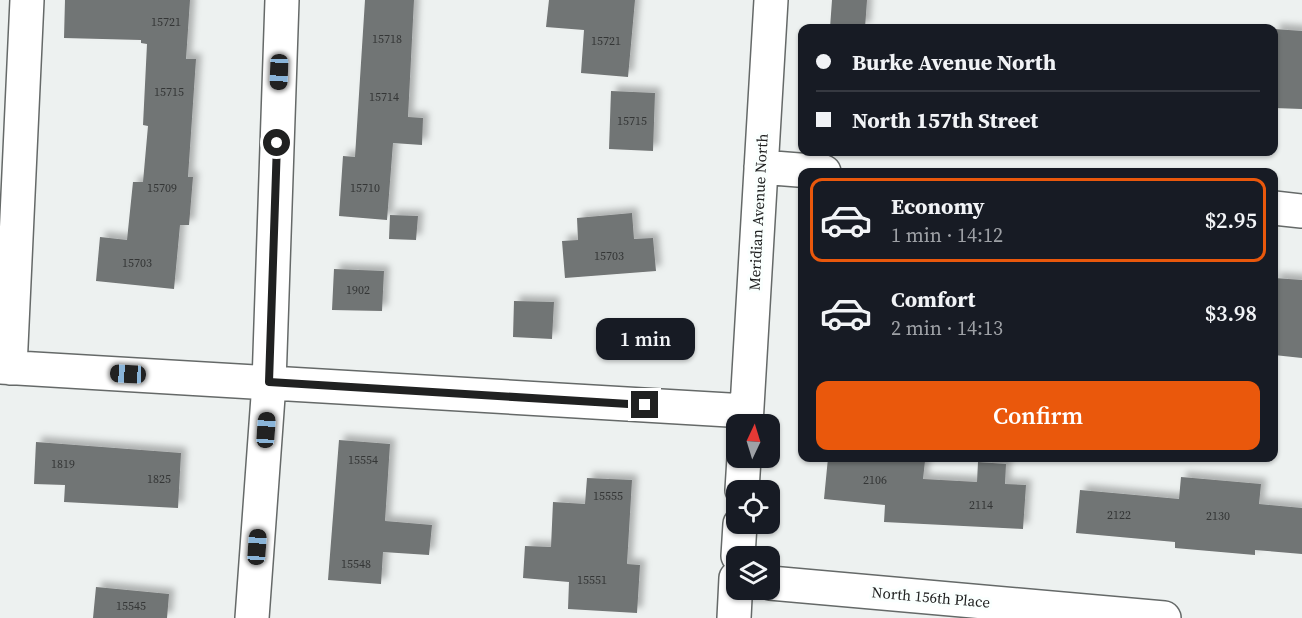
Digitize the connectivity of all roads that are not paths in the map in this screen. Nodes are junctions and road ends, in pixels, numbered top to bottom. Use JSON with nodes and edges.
{"nodes":[{"id":1,"x":27,"y":0,"type":"edge"},
{"id":2,"x":282,"y":0,"type":"edge"},
{"id":3,"x":771,"y":0,"type":"edge"},
{"id":4,"x":760,"y":167,"type":"junction"},
{"id":5,"x":798,"y":170,"type":"edge"},
{"id":6,"x":1278,"y":208,"type":"edge"},
{"id":7,"x":1302,"y":211,"type":"edge"},
{"id":8,"x":5,"y":367,"type":"edge"},
{"id":9,"x":269,"y":382,"type":"junction"},
{"id":10,"x":746,"y":414,"type":"edge"},
{"id":11,"x":726,"y":416,"type":"edge"},
{"id":12,"x":780,"y":585,"type":"edge"},
{"id":13,"x":735,"y":600,"type":"edge"},
{"id":14,"x":252,"y":618,"type":"edge"},
{"id":15,"x":734,"y":618,"type":"edge"},
{"id":16,"x":1164,"y":618,"type":"edge"}],
"edges":[{"from":1,"to":8,"type":"street"},
{"from":2,"to":9,"type":"street"},
{"from":3,"to":4,"type":"street","name":"Meridian Avenue North"},
{"from":4,"to":5,"type":"street"},
{"from":4,"to":10,"type":"street","name":"Meridian Avenue North"},
{"from":6,"to":7,"type":"street"},
{"from":8,"to":9,"type":"street"},
{"from":9,"to":11,"type":"street"},
{"from":9,"to":14,"type":"street"},
{"from":12,"to":16,"type":"street","name":"North 156th Place"},
{"from":13,"to":15,"type":"street"}]}
